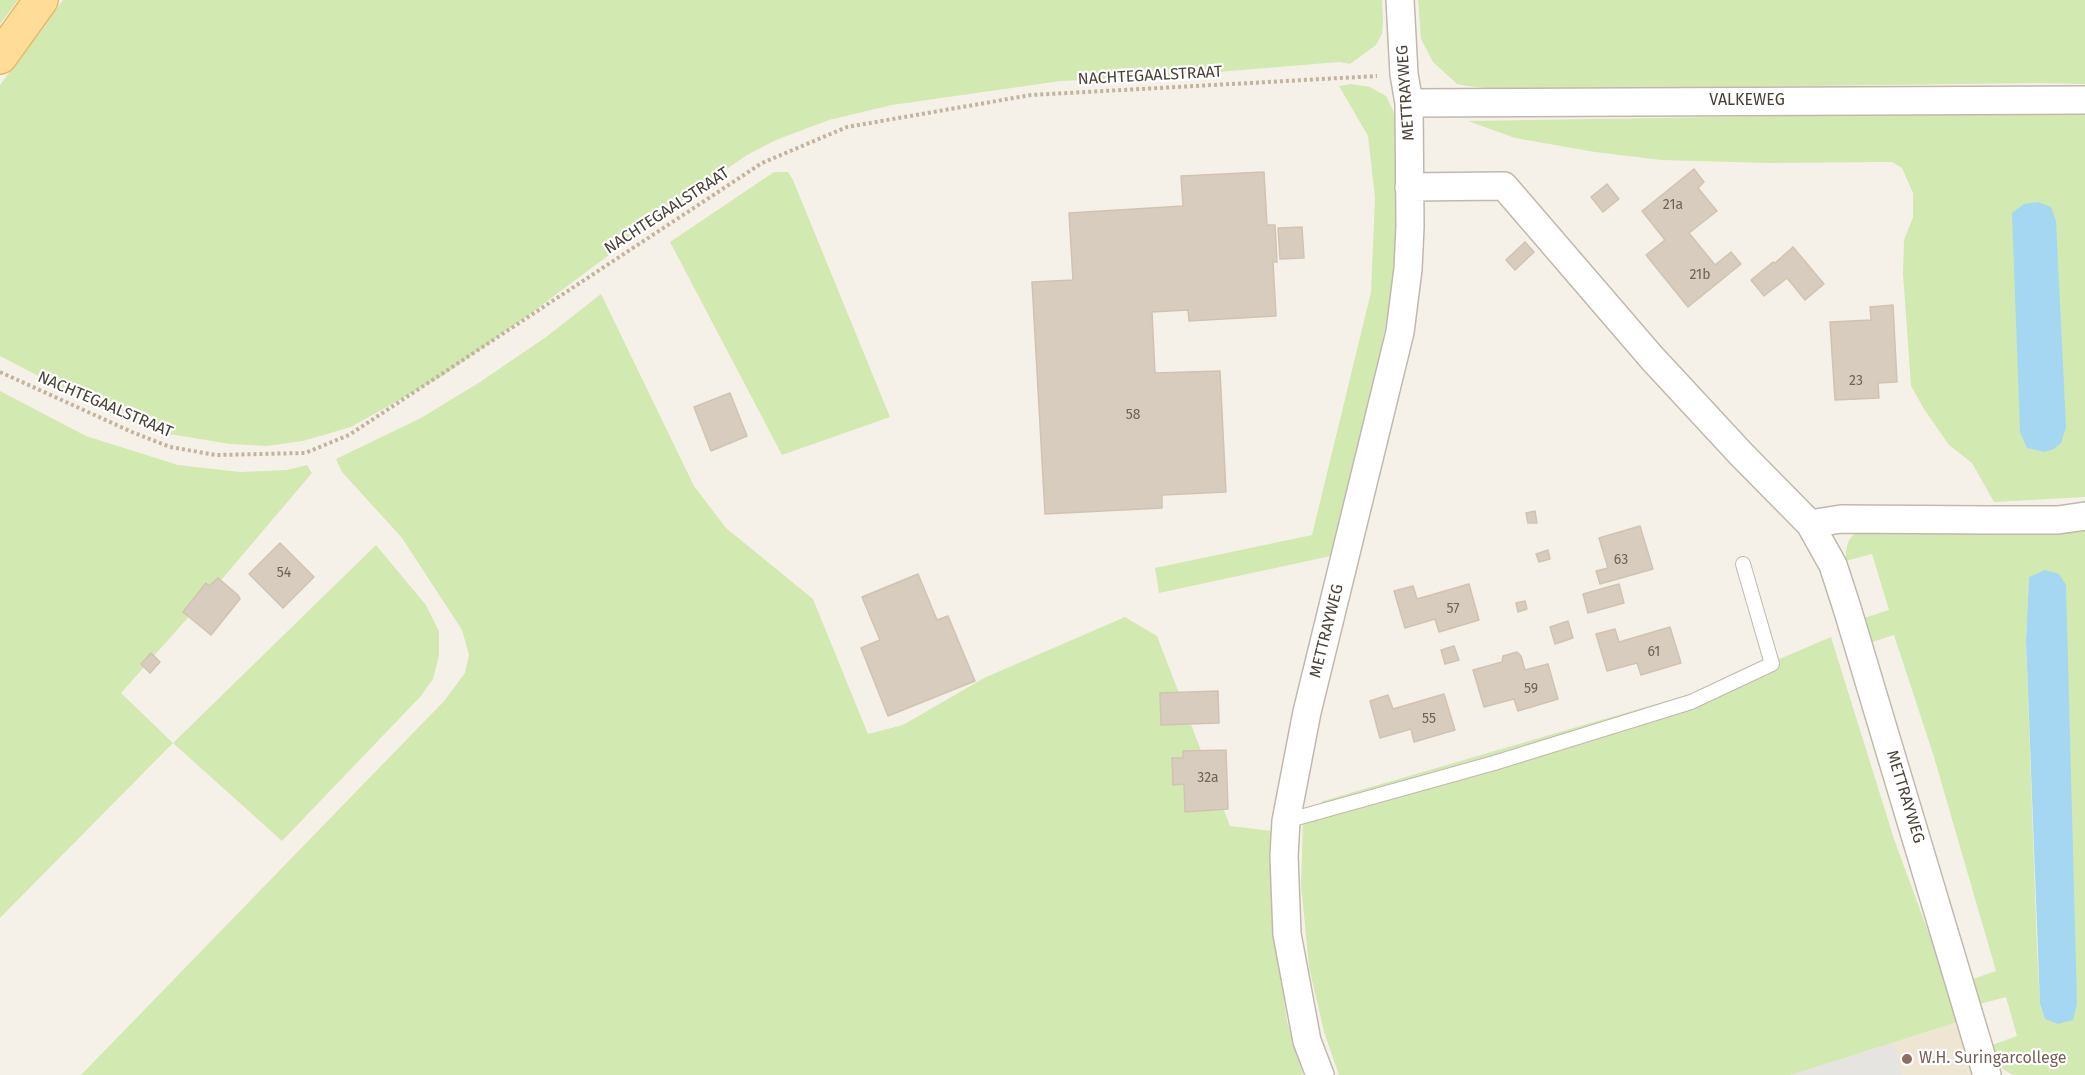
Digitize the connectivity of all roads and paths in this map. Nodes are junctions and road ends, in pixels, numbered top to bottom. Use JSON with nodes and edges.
{"nodes":[{"id":1,"x":41,"y":0,"type":"edge"},
{"id":2,"x":1400,"y":0,"type":"edge"},
{"id":3,"x":0,"y":57,"type":"edge"},
{"id":4,"x":1404,"y":74,"type":"junction"},
{"id":5,"x":2085,"y":100,"type":"edge"},
{"id":6,"x":1409,"y":103,"type":"junction"},
{"id":7,"x":1409,"y":187,"type":"junction"},
{"id":8,"x":0,"y":372,"type":"edge"},
{"id":9,"x":2085,"y":516,"type":"edge"},
{"id":10,"x":1810,"y":524,"type":"junction"},
{"id":11,"x":1743,"y":564,"type":"dead end"},
{"id":12,"x":1286,"y":821,"type":"junction"},
{"id":13,"x":1320,"y":1075,"type":"edge"},
{"id":14,"x":1988,"y":1075,"type":"edge"}],
"edges":[{"from":1,"to":3,"type":"main road"},
{"from":2,"to":4,"type":"street","name":"METTRAYWEG"},
{"from":4,"to":6,"type":"street","name":"METTRAYWEG"},
{"from":4,"to":8,"type":"path","name":"NACHTEGAALSTRAAT"},
{"from":5,"to":6,"type":"street","name":"VALKEWEG"},
{"from":6,"to":7,"type":"street","name":"METTRAYWEG"},
{"from":7,"to":10,"type":"street","name":"METTRAYWEG"},
{"from":7,"to":12,"type":"street","name":"METTRAYWEG"},
{"from":9,"to":10,"type":"street"},
{"from":10,"to":14,"type":"street","name":"METTRAYWEG"},
{"from":11,"to":12,"type":"lane"},
{"from":12,"to":13,"type":"street","name":"METTRAYWEG"}]}
